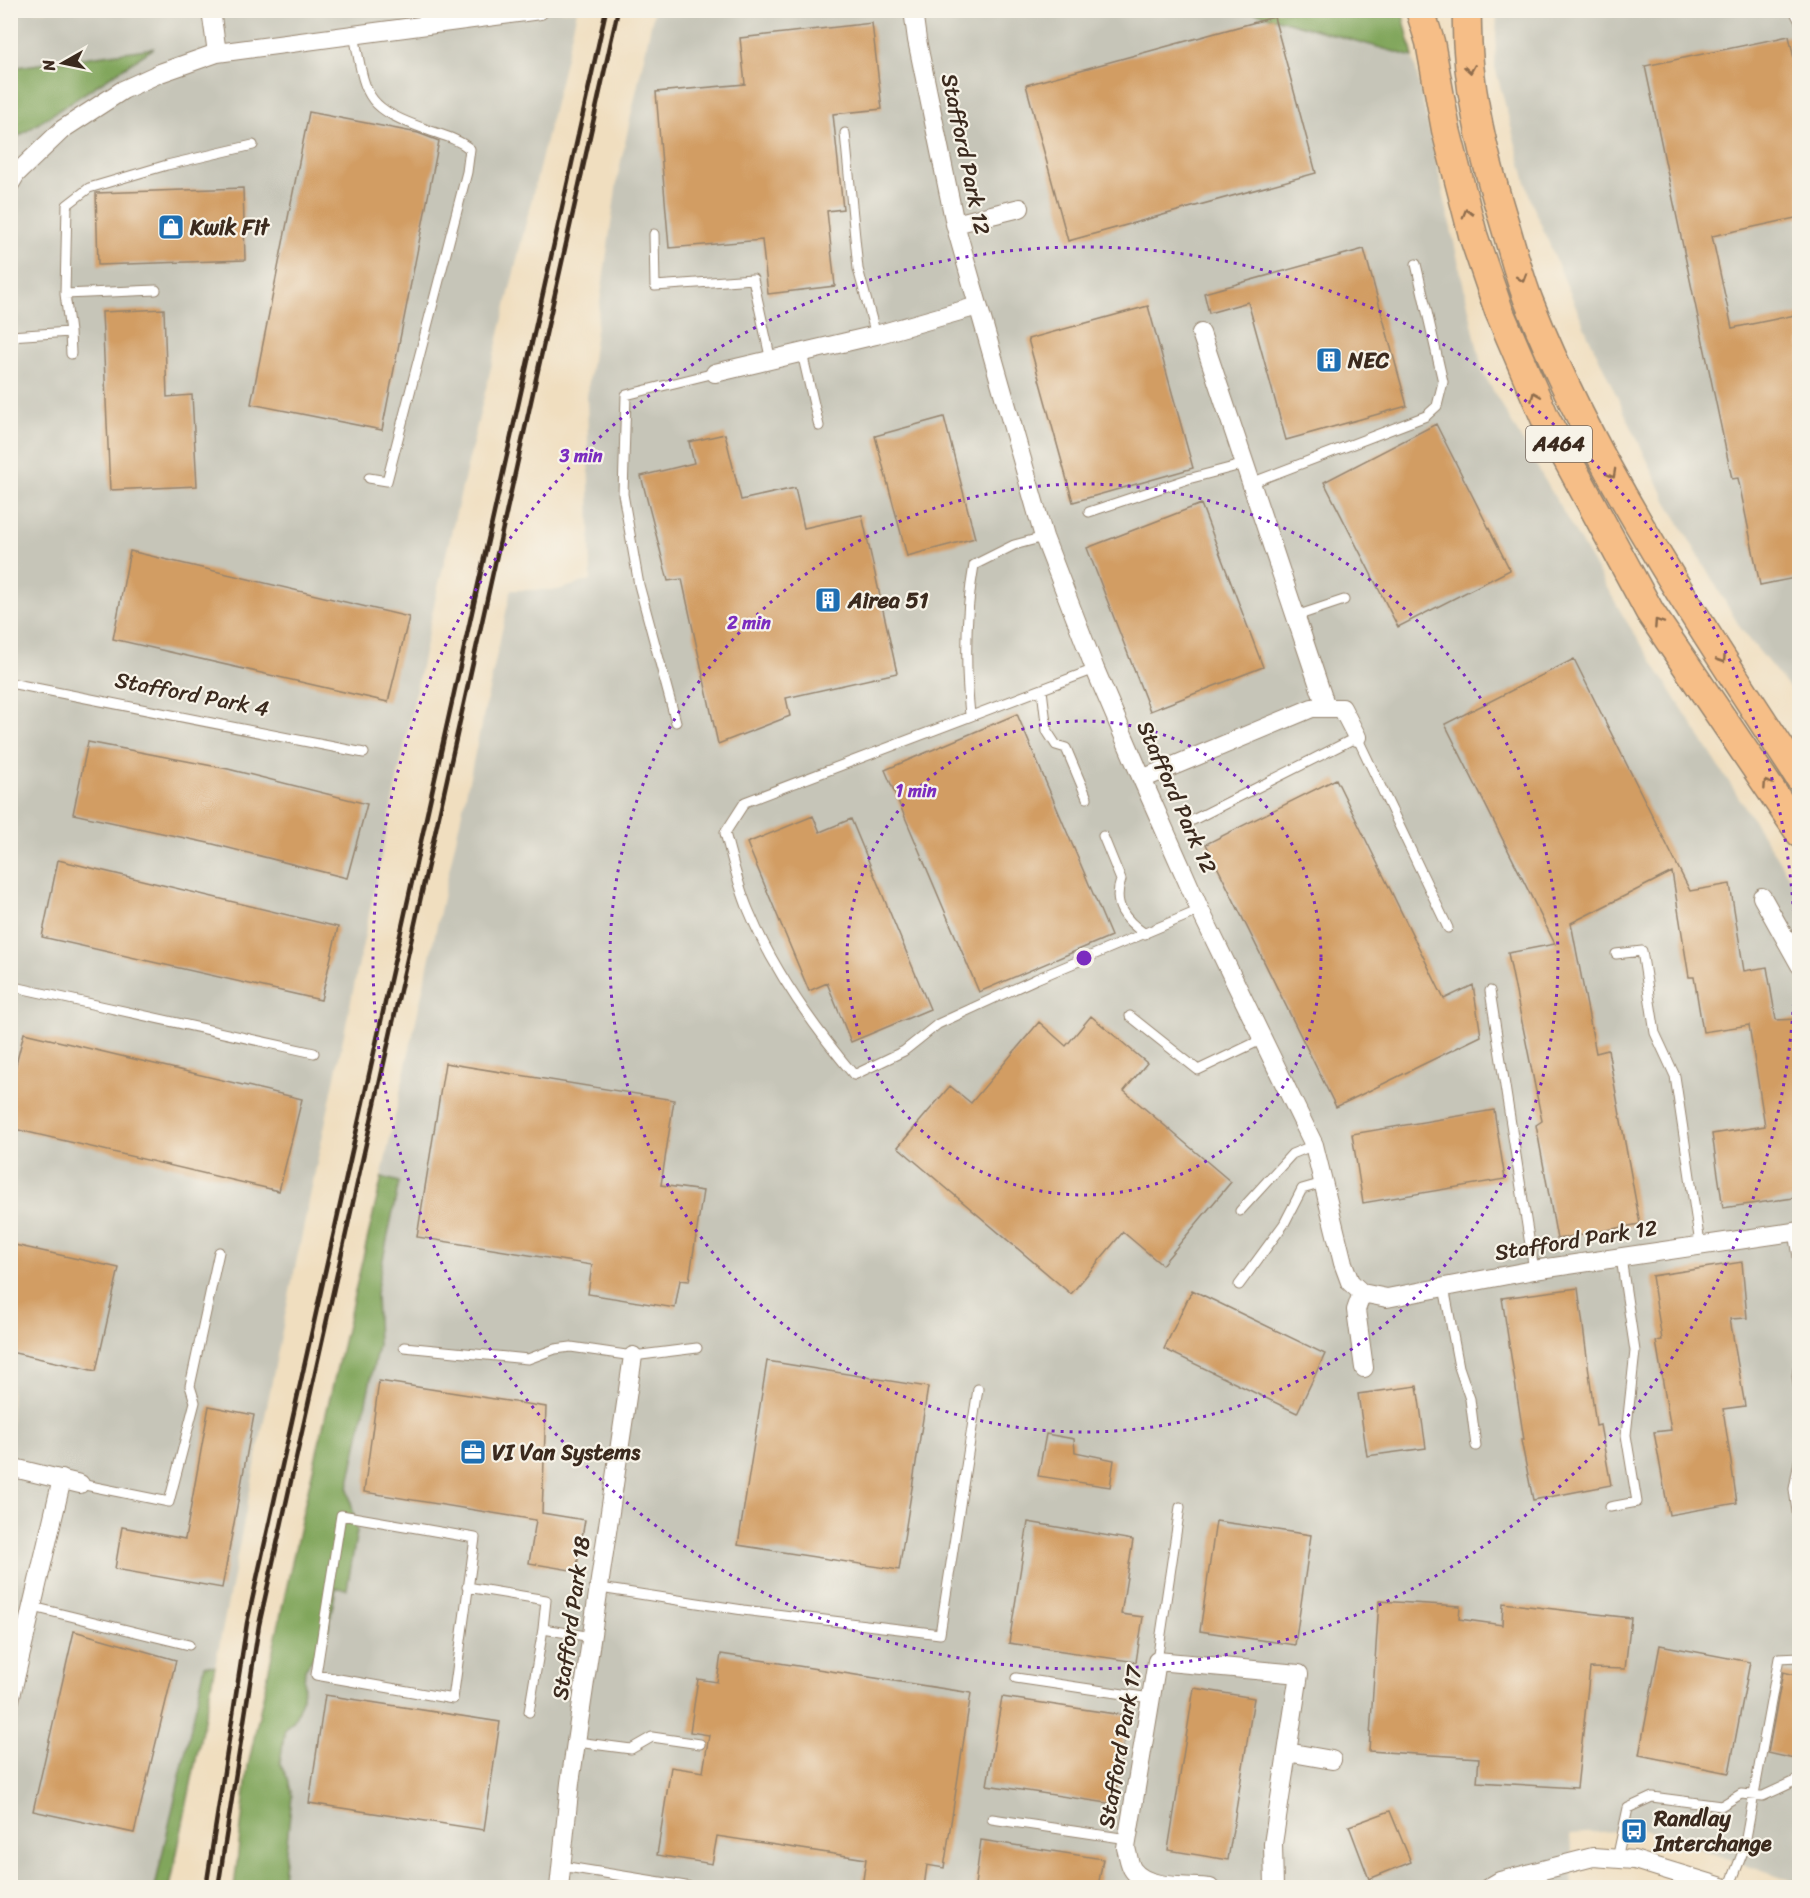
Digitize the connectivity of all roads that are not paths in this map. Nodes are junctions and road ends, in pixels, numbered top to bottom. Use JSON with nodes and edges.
{"nodes":[{"id":1,"x":211,"y":10,"type":"edge"},
{"id":2,"x":540,"y":10,"type":"edge"},
{"id":3,"x":913,"y":10,"type":"edge"},
{"id":4,"x":1420,"y":10,"type":"edge"},
{"id":5,"x":1467,"y":10,"type":"edge"},
{"id":6,"x":1794,"y":10,"type":"edge"},
{"id":7,"x":1800,"y":22,"type":"edge"},
{"id":8,"x":354,"y":34,"type":"junction"},
{"id":9,"x":216,"y":53,"type":"junction"},
{"id":10,"x":845,"y":133,"type":"dead end"},
{"id":11,"x":253,"y":145,"type":"dead end"},
{"id":12,"x":12,"y":176,"type":"edge"},
{"id":13,"x":1020,"y":208,"type":"dead end"},
{"id":14,"x":955,"y":224,"type":"junction"},
{"id":15,"x":654,"y":234,"type":"dead end"},
{"id":16,"x":1416,"y":264,"type":"dead end"},
{"id":17,"x":156,"y":290,"type":"dead end"},
{"id":18,"x":65,"y":294,"type":"junction"},
{"id":19,"x":978,"y":306,"type":"junction"},
{"id":20,"x":70,"y":332,"type":"junction"},
{"id":21,"x":1201,"y":333,"type":"dead end"},
{"id":22,"x":876,"y":334,"type":"junction"},
{"id":23,"x":10,"y":336,"type":"edge"},
{"id":24,"x":802,"y":353,"type":"junction"},
{"id":25,"x":72,"y":354,"type":"dead end"},
{"id":26,"x":771,"y":361,"type":"junction"},
{"id":27,"x":715,"y":373,"type":"joint"},
{"id":28,"x":819,"y":426,"type":"dead end"},
{"id":29,"x":1245,"y":464,"type":"junction"},
{"id":30,"x":369,"y":478,"type":"dead end"},
{"id":31,"x":1251,"y":483,"type":"junction"},
{"id":32,"x":1089,"y":512,"type":"dead end"},
{"id":33,"x":1044,"y":537,"type":"junction"},
{"id":34,"x":1344,"y":600,"type":"dead end"},
{"id":35,"x":1296,"y":616,"type":"junction"},
{"id":36,"x":1095,"y":669,"type":"junction"},
{"id":37,"x":10,"y":682,"type":"edge"},
{"id":38,"x":1042,"y":690,"type":"junction"},
{"id":39,"x":1326,"y":707,"type":"junction"},
{"id":40,"x":970,"y":715,"type":"junction"},
{"id":41,"x":676,"y":722,"type":"dead end"},
{"id":42,"x":1357,"y":737,"type":"junction"},
{"id":43,"x":364,"y":753,"type":"dead end"},
{"id":44,"x":1800,"y":778,"type":"edge"},
{"id":45,"x":1142,"y":779,"type":"junction"},
{"id":46,"x":1087,"y":798,"type":"dead end"},
{"id":47,"x":1193,"y":820,"type":"dead end"},
{"id":48,"x":1800,"y":833,"type":"edge"},
{"id":49,"x":1103,"y":836,"type":"dead end"},
{"id":50,"x":1762,"y":897,"type":"dead end"},
{"id":51,"x":1200,"y":910,"type":"junction"},
{"id":52,"x":1448,"y":928,"type":"dead end"},
{"id":53,"x":1145,"y":934,"type":"junction"},
{"id":54,"x":1616,"y":954,"type":"dead end"},
{"id":55,"x":1800,"y":965,"type":"edge"},
{"id":56,"x":10,"y":986,"type":"edge"},
{"id":57,"x":1490,"y":991,"type":"dead end"},
{"id":58,"x":1130,"y":1016,"type":"dead end"},
{"id":59,"x":1263,"y":1039,"type":"junction"},
{"id":60,"x":314,"y":1053,"type":"dead end"},
{"id":61,"x":1314,"y":1145,"type":"junction"},
{"id":62,"x":1323,"y":1183,"type":"junction"},
{"id":63,"x":1240,"y":1212,"type":"dead end"},
{"id":64,"x":1797,"y":1232,"type":"edge"},
{"id":65,"x":1700,"y":1244,"type":"junction"},
{"id":66,"x":219,"y":1252,"type":"dead end"},
{"id":67,"x":1621,"y":1258,"type":"junction"},
{"id":68,"x":1800,"y":1269,"type":"edge"},
{"id":69,"x":1534,"y":1270,"type":"junction"},
{"id":70,"x":1239,"y":1285,"type":"dead end"},
{"id":71,"x":1444,"y":1287,"type":"junction"},
{"id":72,"x":1362,"y":1293,"type":"junction"},
{"id":73,"x":404,"y":1347,"type":"dead end"},
{"id":74,"x":698,"y":1348,"type":"dead end"},
{"id":75,"x":1800,"y":1355,"type":"edge"},
{"id":76,"x":633,"y":1356,"type":"junction"},
{"id":77,"x":1364,"y":1368,"type":"dead end"},
{"id":78,"x":978,"y":1389,"type":"dead end"},
{"id":79,"x":1800,"y":1399,"type":"edge"},
{"id":80,"x":1476,"y":1446,"type":"dead end"},
{"id":81,"x":1800,"y":1456,"type":"edge"},
{"id":82,"x":10,"y":1467,"type":"edge"},
{"id":83,"x":62,"y":1479,"type":"junction"},
{"id":84,"x":80,"y":1484,"type":"joint"},
{"id":85,"x":1180,"y":1507,"type":"dead end"},
{"id":86,"x":1610,"y":1507,"type":"dead end"},
{"id":87,"x":1800,"y":1534,"type":"edge"},
{"id":88,"x":468,"y":1587,"type":"junction"},
{"id":89,"x":600,"y":1588,"type":"junction"},
{"id":90,"x":33,"y":1607,"type":"junction"},
{"id":91,"x":543,"y":1629,"type":"junction"},
{"id":92,"x":592,"y":1638,"type":"junction"},
{"id":93,"x":189,"y":1645,"type":"dead end"},
{"id":94,"x":1800,"y":1657,"type":"edge"},
{"id":95,"x":1157,"y":1661,"type":"junction"},
{"id":96,"x":1016,"y":1678,"type":"dead end"},
{"id":97,"x":1150,"y":1698,"type":"junction"},
{"id":98,"x":10,"y":1700,"type":"edge"},
{"id":99,"x":529,"y":1712,"type":"dead end"},
{"id":100,"x":576,"y":1742,"type":"junction"},
{"id":101,"x":700,"y":1744,"type":"dead end"},
{"id":102,"x":1287,"y":1752,"type":"junction"},
{"id":103,"x":1332,"y":1760,"type":"dead end"},
{"id":104,"x":1800,"y":1779,"type":"edge"},
{"id":105,"x":1753,"y":1796,"type":"junction"},
{"id":106,"x":992,"y":1819,"type":"dead end"},
{"id":107,"x":1128,"y":1839,"type":"junction"},
{"id":108,"x":1617,"y":1859,"type":"junction"},
{"id":109,"x":561,"y":1866,"type":"junction"},
{"id":110,"x":559,"y":1887,"type":"edge"},
{"id":111,"x":699,"y":1887,"type":"edge"},
{"id":112,"x":1210,"y":1887,"type":"edge"},
{"id":113,"x":1274,"y":1887,"type":"edge"},
{"id":114,"x":1488,"y":1887,"type":"edge"},
{"id":115,"x":1728,"y":1887,"type":"edge"}],
"edges":[{"from":1,"to":9,"type":"street"},
{"from":2,"to":8,"type":"street"},
{"from":3,"to":14,"type":"street","name":"Stafford Park 12"},
{"from":48,"to":4,"type":"highway","number":"A464","one_way":true},
{"from":5,"to":44,"type":"highway","number":"A464","one_way":true},
{"from":6,"to":7,"type":"lane"},
{"from":8,"to":9,"type":"street"},
{"from":8,"to":30,"type":"lane"},
{"from":9,"to":12,"type":"street"},
{"from":10,"to":22,"type":"lane"},
{"from":11,"to":18,"type":"lane"},
{"from":13,"to":14,"type":"street"},
{"from":14,"to":19,"type":"street","name":"Stafford Park 12"},
{"from":15,"to":26,"type":"lane"},
{"from":16,"to":31,"type":"lane"},
{"from":17,"to":18,"type":"lane"},
{"from":18,"to":20,"type":"lane"},
{"from":19,"to":22,"type":"street"},
{"from":19,"to":33,"type":"street","name":"Stafford Park 12"},
{"from":20,"to":23,"type":"lane"},
{"from":20,"to":25,"type":"lane"},
{"from":21,"to":29,"type":"street"},
{"from":22,"to":24,"type":"street"},
{"from":24,"to":26,"type":"street"},
{"from":24,"to":28,"type":"lane"},
{"from":26,"to":27,"type":"street"},
{"from":27,"to":41,"type":"lane"},
{"from":29,"to":31,"type":"street"},
{"from":29,"to":32,"type":"lane"},
{"from":31,"to":35,"type":"street"},
{"from":33,"to":36,"type":"street","name":"Stafford Park 12"},
{"from":33,"to":40,"type":"lane"},
{"from":34,"to":35,"type":"lane"},
{"from":35,"to":39,"type":"street"},
{"from":36,"to":38,"type":"lane"},
{"from":36,"to":45,"type":"street","name":"Stafford Park 12"},
{"from":37,"to":43,"type":"lane","name":"Stafford Park 4"},
{"from":38,"to":40,"type":"lane"},
{"from":38,"to":46,"type":"lane"},
{"from":39,"to":42,"type":"street"},
{"from":39,"to":45,"type":"street"},
{"from":40,"to":53,"type":"lane"},
{"from":42,"to":47,"type":"lane"},
{"from":42,"to":52,"type":"lane"},
{"from":45,"to":51,"type":"street","name":"Stafford Park 12"},
{"from":49,"to":53,"type":"lane"},
{"from":50,"to":55,"type":"street"},
{"from":51,"to":53,"type":"lane"},
{"from":51,"to":59,"type":"street","name":"Stafford Park 12"},
{"from":54,"to":65,"type":"lane"},
{"from":56,"to":60,"type":"lane"},
{"from":57,"to":69,"type":"lane"},
{"from":58,"to":59,"type":"lane"},
{"from":59,"to":61,"type":"street","name":"Stafford Park 12"},
{"from":61,"to":62,"type":"street","name":"Stafford Park 12"},
{"from":61,"to":63,"type":"lane"},
{"from":62,"to":70,"type":"lane"},
{"from":62,"to":72,"type":"street","name":"Stafford Park 12"},
{"from":64,"to":65,"type":"street","name":"Stafford Park 12"},
{"from":64,"to":68,"type":"lane"},
{"from":65,"to":67,"type":"street","name":"Stafford Park 12"},
{"from":66,"to":84,"type":"lane"},
{"from":67,"to":69,"type":"street","name":"Stafford Park 12"},
{"from":67,"to":86,"type":"lane"},
{"from":69,"to":71,"type":"street","name":"Stafford Park 12"},
{"from":71,"to":72,"type":"street","name":"Stafford Park 12"},
{"from":71,"to":80,"type":"lane"},
{"from":72,"to":77,"type":"street"},
{"from":73,"to":76,"type":"lane"},
{"from":74,"to":76,"type":"lane"},
{"from":75,"to":79,"type":"lane"},
{"from":76,"to":89,"type":"street","name":"Stafford Park 18"},
{"from":78,"to":89,"type":"lane"},
{"from":81,"to":87,"type":"lane"},
{"from":82,"to":83,"type":"street"},
{"from":83,"to":84,"type":"street"},
{"from":83,"to":90,"type":"street"},
{"from":85,"to":95,"type":"lane"},
{"from":88,"to":88,"type":"lane"},
{"from":88,"to":91,"type":"lane"},
{"from":89,"to":92,"type":"street","name":"Stafford Park 18"},
{"from":90,"to":93,"type":"lane"},
{"from":90,"to":98,"type":"street"},
{"from":91,"to":92,"type":"lane"},
{"from":91,"to":99,"type":"lane"},
{"from":92,"to":100,"type":"street","name":"Stafford Park 18"},
{"from":94,"to":105,"type":"lane"},
{"from":95,"to":97,"type":"street","name":"Stafford Park 17"},
{"from":95,"to":102,"type":"street","name":"Stafford Park 17"},
{"from":96,"to":97,"type":"lane"},
{"from":97,"to":107,"type":"street","name":"Stafford Park 17"},
{"from":100,"to":101,"type":"lane"},
{"from":100,"to":109,"type":"street","name":"Stafford Park 18"},
{"from":102,"to":103,"type":"street"},
{"from":102,"to":113,"type":"street","name":"Stafford Park 17"},
{"from":104,"to":105,"type":"lane"},
{"from":105,"to":108,"type":"lane"},
{"from":105,"to":115,"type":"lane"},
{"from":106,"to":107,"type":"lane"},
{"from":107,"to":112,"type":"street","name":"Stafford Park 17"},
{"from":108,"to":114,"type":"street"},
{"from":108,"to":115,"type":"street"},
{"from":109,"to":110,"type":"street","name":"Stafford Park 18"},
{"from":109,"to":111,"type":"lane"}]}
